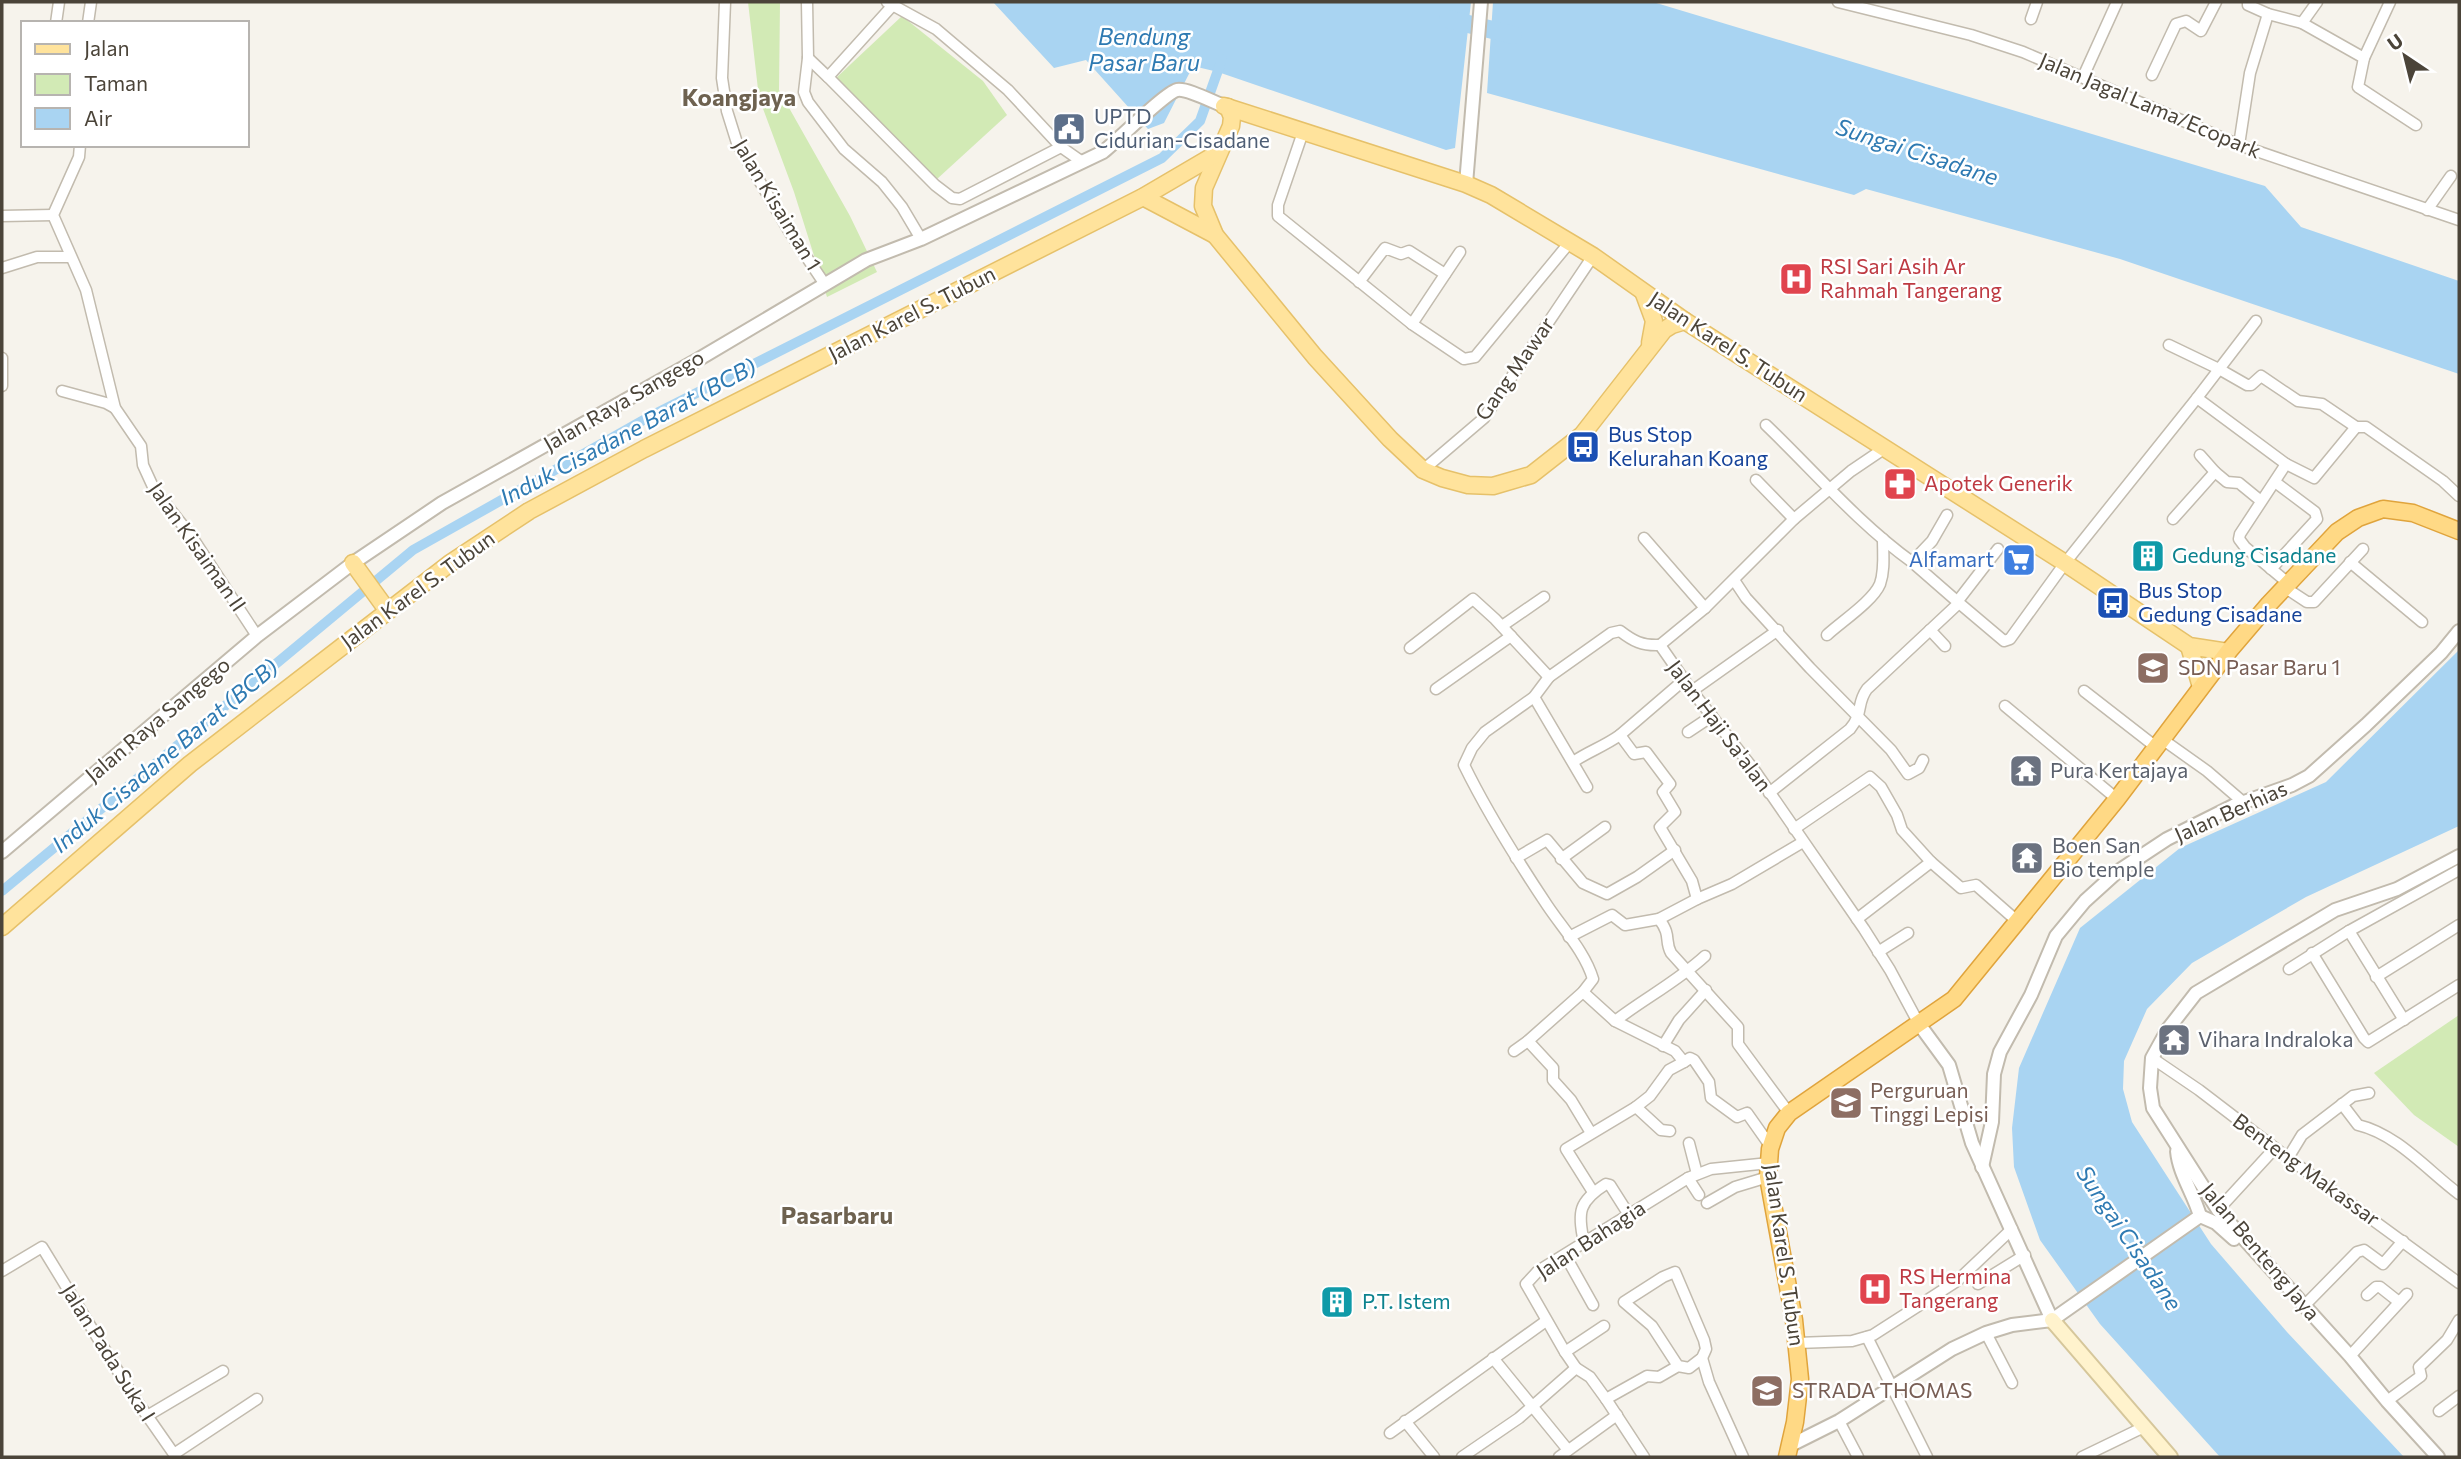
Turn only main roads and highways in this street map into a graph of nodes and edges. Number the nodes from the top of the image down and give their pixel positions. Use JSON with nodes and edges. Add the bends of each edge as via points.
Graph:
{"nodes":[{"id":1,"x":1259,"y":117,"type":"junction"},
{"id":2,"x":1222,"y":146,"type":"junction"},
{"id":3,"x":1143,"y":197,"type":"junction"},
{"id":4,"x":1215,"y":234,"type":"junction"},
{"id":5,"x":1644,"y":293,"type":"junction"},
{"id":6,"x":1685,"y":321,"type":"junction"},
{"id":7,"x":1650,"y":345,"type":"junction"},
{"id":8,"x":2459,"y":531,"type":"edge"},
{"id":9,"x":355,"y":565,"type":"road end"},
{"id":10,"x":385,"y":607,"type":"junction"},
{"id":11,"x":2189,"y":646,"type":"junction"},
{"id":12,"x":2228,"y":652,"type":"junction"},
{"id":13,"x":2201,"y":687,"type":"junction"},
{"id":14,"x":2,"y":927,"type":"edge"},
{"id":15,"x":2052,"y":1320,"type":"road end"},
{"id":16,"x":1787,"y":1453,"type":"edge"},
{"id":17,"x":2170,"y":1457,"type":"edge"}],
"edges":[{"from":1,"to":2,"type":"main road","name":"Jalan Karel S. Tubun"},
{"from":1,"to":2,"type":"main road","name":"Jalan Karel S. Tubun","via":[[1230,108],[1232,117]]},
{"from":1,"to":5,"type":"main road","name":"Jalan Karel S. Tubun","via":[[1491,195],[1593,256]]},
{"from":2,"to":3,"type":"main road","name":"Jalan Karel S. Tubun","via":[[1179,178]]},
{"from":2,"to":4,"type":"main road","via":[[1204,188],[1203,206]]},
{"from":3,"to":4,"type":"main road"},
{"from":3,"to":10,"type":"main road","name":"Jalan Karel S. Tubun","via":[[529,511]]},
{"from":4,"to":7,"type":"main road","via":[[1315,357],[1390,439],[1423,470],[1468,485],[1493,486],[1531,475],[1582,435]]},
{"from":5,"to":6,"type":"main road","name":"Jalan Karel S. Tubun"},
{"from":5,"to":7,"type":"main road","via":[[1654,321]]},
{"from":6,"to":7,"type":"main road","via":[[1672,325]]},
{"from":6,"to":11,"type":"main road","name":"Jalan Karel S. Tubun"},
{"from":8,"to":12,"type":"highway","name":"Jalan Karel S. Tubun","via":[[2413,513],[2383,509],[2358,518],[2337,532]]},
{"from":9,"to":10,"type":"main road"},
{"from":10,"to":14,"type":"main road","name":"Jalan Karel S. Tubun","via":[[190,764]]},
{"from":11,"to":12,"type":"main road","name":"Jalan Karel S. Tubun"},
{"from":11,"to":13,"type":"main road"},
{"from":12,"to":13,"type":"highway","name":"Jalan Karel S. Tubun"},
{"from":13,"to":16,"type":"highway","name":"Jalan Karel S. Tubun","via":[[2117,799],[1954,999],[1789,1113],[1777,1128],[1769,1163],[1800,1379]]},
{"from":15,"to":17,"type":"main road"}]}
